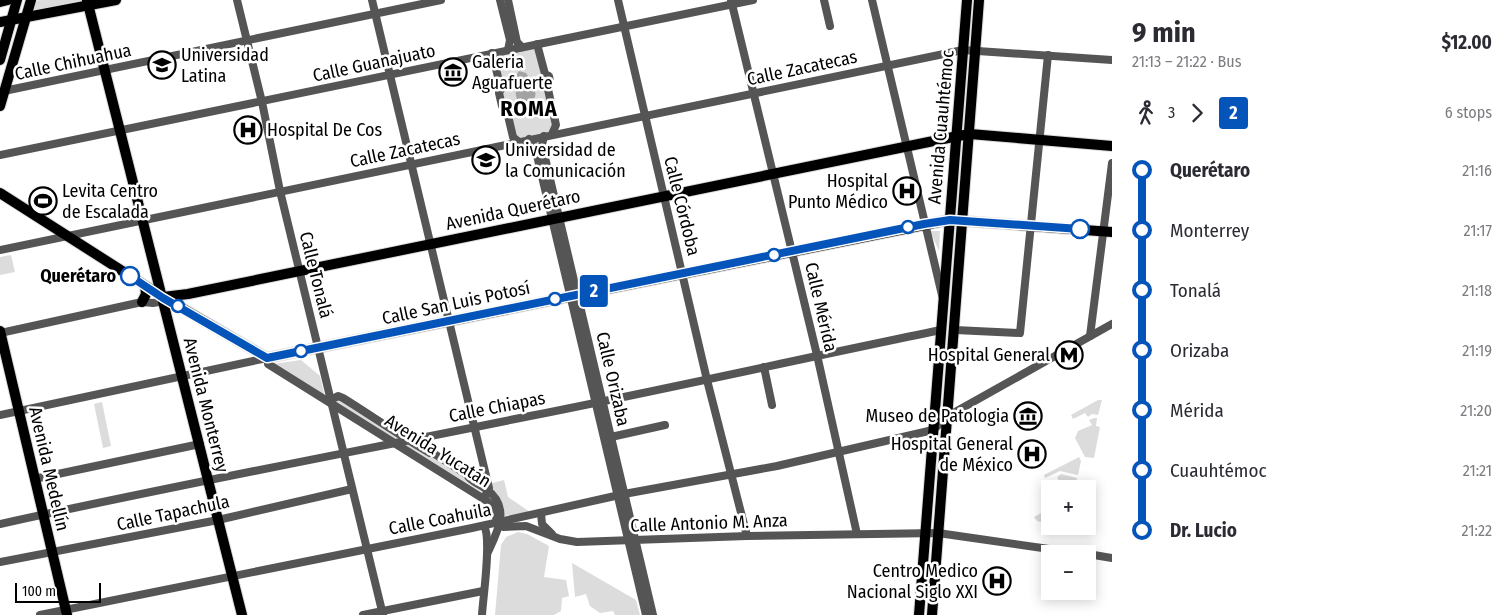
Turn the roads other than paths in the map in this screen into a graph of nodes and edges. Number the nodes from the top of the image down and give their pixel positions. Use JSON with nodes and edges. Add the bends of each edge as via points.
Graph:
{"nodes":[{"id":1,"x":8,"y":0,"type":"edge"},
{"id":2,"x":17,"y":0,"type":"edge"},
{"id":3,"x":31,"y":0,"type":"edge"},
{"id":4,"x":116,"y":0,"type":"edge"},
{"id":5,"x":237,"y":0,"type":"edge"},
{"id":6,"x":372,"y":0,"type":"edge"},
{"id":7,"x":441,"y":0,"type":"edge"},
{"id":8,"x":500,"y":0,"type":"edge"},
{"id":9,"x":508,"y":0,"type":"edge"},
{"id":10,"x":618,"y":0,"type":"edge"},
{"id":11,"x":753,"y":0,"type":"edge"},
{"id":12,"x":824,"y":0,"type":"edge"},
{"id":13,"x":872,"y":0,"type":"edge"},
{"id":14,"x":967,"y":0,"type":"edge"},
{"id":15,"x":980,"y":0,"type":"edge"},
{"id":16,"x":0,"y":2,"type":"edge"},
{"id":17,"x":731,"y":2,"type":"edge"},
{"id":18,"x":88,"y":3,"type":"edge"},
{"id":19,"x":376,"y":14,"type":"junction"},
{"id":20,"x":28,"y":16,"type":"junction"},
{"id":21,"x":12,"y":19,"type":"junction"},
{"id":22,"x":0,"y":22,"type":"edge"},
{"id":23,"x":624,"y":26,"type":"junction"},
{"id":24,"x":830,"y":26,"type":"dead end"},
{"id":25,"x":247,"y":40,"type":"junction"},
{"id":26,"x":537,"y":44,"type":"junction"},
{"id":27,"x":522,"y":47,"type":"junction"},
{"id":28,"x":976,"y":49,"type":"junction"},
{"id":29,"x":508,"y":50,"type":"junction"},
{"id":30,"x":963,"y":50,"type":"junction"},
{"id":31,"x":492,"y":53,"type":"junction"},
{"id":32,"x":1048,"y":55,"type":"junction"},
{"id":33,"x":0,"y":60,"type":"edge"},
{"id":34,"x":1112,"y":60,"type":"edge"},
{"id":35,"x":888,"y":65,"type":"junction"},
{"id":36,"x":105,"y":70,"type":"junction"},
{"id":37,"x":390,"y":75,"type":"junction"},
{"id":38,"x":4,"y":91,"type":"junction"},
{"id":39,"x":754,"y":93,"type":"junction"},
{"id":40,"x":262,"y":102,"type":"junction"},
{"id":41,"x":0,"y":106,"type":"edge"},
{"id":42,"x":644,"y":116,"type":"junction"},
{"id":43,"x":120,"y":131,"type":"junction"},
{"id":44,"x":970,"y":134,"type":"junction"},
{"id":45,"x":548,"y":135,"type":"junction"},
{"id":46,"x":958,"y":136,"type":"junction"},
{"id":47,"x":529,"y":139,"type":"junction"},
{"id":48,"x":1039,"y":140,"type":"junction"},
{"id":49,"x":519,"y":142,"type":"junction"},
{"id":50,"x":907,"y":146,"type":"junction"},
{"id":51,"x":1112,"y":146,"type":"edge"},
{"id":52,"x":0,"y":155,"type":"edge"},
{"id":53,"x":1112,"y":163,"type":"edge"},
{"id":54,"x":412,"y":164,"type":"junction"},
{"id":55,"x":773,"y":173,"type":"junction"},
{"id":56,"x":280,"y":191,"type":"junction"},
{"id":57,"x":0,"y":193,"type":"edge"},
{"id":58,"x":664,"y":195,"type":"junction"},
{"id":59,"x":555,"y":218,"type":"junction"},
{"id":60,"x":142,"y":220,"type":"junction"},
{"id":61,"x":950,"y":220,"type":"junction"},
{"id":62,"x":964,"y":221,"type":"junction"},
{"id":63,"x":924,"y":224,"type":"junction"},
{"id":64,"x":1030,"y":225,"type":"junction"},
{"id":65,"x":1107,"y":231,"type":"edge"},
{"id":66,"x":68,"y":236,"type":"junction"},
{"id":67,"x":431,"y":244,"type":"junction"},
{"id":68,"x":0,"y":250,"type":"edge"},
{"id":69,"x":792,"y":251,"type":"junction"},
{"id":70,"x":300,"y":270,"type":"junction"},
{"id":71,"x":683,"y":273,"type":"junction"},
{"id":72,"x":145,"y":286,"type":"junction"},
{"id":73,"x":573,"y":296,"type":"junction"},
{"id":74,"x":163,"y":299,"type":"junction"},
{"id":75,"x":943,"y":299,"type":"junction"},
{"id":76,"x":142,"y":302,"type":"junction"},
{"id":77,"x":182,"y":309,"type":"junction"},
{"id":78,"x":169,"y":321,"type":"junction"},
{"id":79,"x":449,"y":321,"type":"junction"},
{"id":80,"x":1112,"y":324,"type":"edge"},
{"id":81,"x":941,"y":330,"type":"junction"},
{"id":82,"x":955,"y":330,"type":"junction"},
{"id":83,"x":0,"y":332,"type":"edge"},
{"id":84,"x":1090,"y":336,"type":"junction"},
{"id":85,"x":319,"y":348,"type":"junction"},
{"id":86,"x":817,"y":355,"type":"junction"},
{"id":87,"x":267,"y":358,"type":"junction"},
{"id":88,"x":764,"y":367,"type":"junction"},
{"id":89,"x":183,"y":377,"type":"junction"},
{"id":90,"x":707,"y":380,"type":"junction"},
{"id":91,"x":332,"y":402,"type":"junction"},
{"id":92,"x":599,"y":402,"type":"junction"},
{"id":93,"x":772,"y":405,"type":"dead end"},
{"id":94,"x":18,"y":411,"type":"junction"},
{"id":95,"x":0,"y":415,"type":"edge"},
{"id":96,"x":948,"y":416,"type":"junction"},
{"id":97,"x":665,"y":425,"type":"dead end"},
{"id":98,"x":475,"y":427,"type":"junction"},
{"id":99,"x":933,"y":430,"type":"junction"},
{"id":100,"x":611,"y":436,"type":"junction"},
{"id":101,"x":407,"y":440,"type":"junction"},
{"id":102,"x":394,"y":443,"type":"junction"},
{"id":103,"x":200,"y":444,"type":"junction"},
{"id":104,"x":838,"y":452,"type":"junction"},
{"id":105,"x":344,"y":453,"type":"junction"},
{"id":106,"x":730,"y":475,"type":"junction"},
{"id":107,"x":34,"y":478,"type":"junction"},
{"id":108,"x":208,"y":480,"type":"junction"},
{"id":109,"x":352,"y":489,"type":"junction"},
{"id":110,"x":488,"y":490,"type":"junction"},
{"id":111,"x":621,"y":495,"type":"junction"},
{"id":112,"x":484,"y":498,"type":"junction"},
{"id":113,"x":541,"y":512,"type":"junction"},
{"id":114,"x":43,"y":514,"type":"junction"},
{"id":115,"x":218,"y":520,"type":"junction"},
{"id":116,"x":500,"y":522,"type":"junction"},
{"id":117,"x":0,"y":524,"type":"edge"},
{"id":118,"x":484,"y":526,"type":"junction"},
{"id":119,"x":926,"y":533,"type":"junction"},
{"id":120,"x":938,"y":533,"type":"junction"},
{"id":121,"x":857,"y":534,"type":"junction"},
{"id":122,"x":554,"y":536,"type":"junction"},
{"id":123,"x":747,"y":536,"type":"junction"},
{"id":124,"x":632,"y":541,"type":"junction"},
{"id":125,"x":1041,"y":548,"type":"edge"},
{"id":126,"x":366,"y":549,"type":"junction"},
{"id":127,"x":488,"y":552,"type":"junction"},
{"id":128,"x":52,"y":553,"type":"junction"},
{"id":129,"x":1096,"y":555,"type":"edge"},
{"id":130,"x":1112,"y":558,"type":"edge"},
{"id":131,"x":0,"y":562,"type":"edge"},
{"id":132,"x":232,"y":576,"type":"junction"},
{"id":133,"x":483,"y":591,"type":"junction"},
{"id":134,"x":66,"y":612,"type":"edge"},
{"id":135,"x":382,"y":613,"type":"edge"},
{"id":136,"x":40,"y":615,"type":"edge"},
{"id":137,"x":242,"y":615,"type":"edge"},
{"id":138,"x":364,"y":615,"type":"edge"},
{"id":139,"x":482,"y":615,"type":"edge"},
{"id":140,"x":646,"y":615,"type":"edge"},
{"id":141,"x":654,"y":615,"type":"edge"},
{"id":142,"x":919,"y":615,"type":"edge"},
{"id":143,"x":932,"y":615,"type":"edge"}],
"edges":[{"from":1,"to":16,"type":"main road"},
{"from":2,"to":21,"type":"main road"},
{"from":3,"to":20,"type":"main road"},
{"from":4,"to":18,"type":"main road"},
{"from":5,"to":25,"type":"street","name":"Calle Tonalá"},
{"from":6,"to":19,"type":"street"},
{"from":7,"to":19,"type":"street","name":"Calle Chihuahua"},
{"from":8,"to":29,"type":"street","via":[[510,40]]},
{"from":9,"to":27,"type":"street","via":[[516,39]]},
{"from":10,"to":23,"type":"street","name":"Calle Córdoba"},
{"from":11,"to":17,"type":"street","name":"Calle Guanajuato"},
{"from":12,"to":24,"type":"street"},
{"from":13,"to":35,"type":"street"},
{"from":14,"to":30,"type":"main road","name":"Avenida Cuauhtémoc"},
{"from":15,"to":28,"type":"main road","name":"Avenida Cuauhtémoc"},
{"from":17,"to":23,"type":"street","name":"Calle Guanajuato"},
{"from":17,"to":39,"type":"street","name":"Calle Mérida"},
{"from":18,"to":20,"type":"main road"},
{"from":18,"to":36,"type":"main road","name":"Avenida Monterrey"},
{"from":19,"to":25,"type":"street","name":"Calle Chihuahua"},
{"from":19,"to":37,"type":"street"},
{"from":20,"to":21,"type":"main road"},
{"from":20,"to":38,"type":"main road"},
{"from":21,"to":22,"type":"main road"},
{"from":21,"to":33,"type":"main road"},
{"from":23,"to":26,"type":"street","name":"Calle Guanajuato"},
{"from":23,"to":42,"type":"street","name":"Calle Córdoba"},
{"from":25,"to":36,"type":"street","name":"Calle Chihuahua"},
{"from":25,"to":40,"type":"street","name":"Calle Tonalá"},
{"from":26,"to":27,"type":"street","name":"Calle Guanajuato"},
{"from":26,"to":45,"type":"street","name":"Calle Orizaba","via":[[544,74],[550,81],[547,85],[556,125]]},
{"from":27,"to":29,"type":"street","name":"Calle Guanajuato"},
{"from":28,"to":30,"type":"street","name":"Calle Zacatecas"},
{"from":28,"to":32,"type":"street","name":"Calle Zacatecas"},
{"from":28,"to":44,"type":"main road","name":"Avenida Cuauhtémoc"},
{"from":29,"to":31,"type":"street","name":"Calle Guanajuato"},
{"from":30,"to":35,"type":"street","name":"Calle Zacatecas"},
{"from":30,"to":46,"type":"main road","name":"Avenida Cuauhtémoc"},
{"from":31,"to":37,"type":"street","name":"Calle Guanajuato"},
{"from":31,"to":49,"type":"street","via":[[502,106],[506,107],[513,137]]},
{"from":32,"to":34,"type":"street","name":"Calle Zacatecas"},
{"from":32,"to":48,"type":"street"},
{"from":35,"to":39,"type":"street","name":"Calle Zacatecas"},
{"from":35,"to":50,"type":"street"},
{"from":36,"to":38,"type":"street","name":"Calle Chihuahua"},
{"from":36,"to":43,"type":"main road","name":"Avenida Monterrey"},
{"from":37,"to":40,"type":"street","name":"Calle Guanajuato"},
{"from":37,"to":54,"type":"street"},
{"from":38,"to":41,"type":"main road"},
{"from":39,"to":42,"type":"street","name":"Calle Zacatecas"},
{"from":39,"to":55,"type":"street","name":"Calle Mérida"},
{"from":40,"to":43,"type":"street","name":"Calle Guanajuato"},
{"from":40,"to":56,"type":"street","name":"Calle Tonalá"},
{"from":42,"to":45,"type":"street","name":"Calle Zacatecas"},
{"from":42,"to":58,"type":"street","name":"Calle Córdoba"},
{"from":43,"to":52,"type":"street","name":"Calle Guanajuato"},
{"from":43,"to":60,"type":"main road","name":"Avenida Monterrey"},
{"from":44,"to":46,"type":"main road","name":"Avenida Querétaro"},
{"from":44,"to":48,"type":"main road","name":"Avenida Querétaro"},
{"from":44,"to":62,"type":"main road","name":"Avenida Cuauhtémoc"},
{"from":45,"to":47,"type":"street","name":"Calle Zacatecas"},
{"from":45,"to":59,"type":"street","name":"Calle Orizaba","via":[[542,145]]},
{"from":46,"to":50,"type":"main road","name":"Avenida Querétaro"},
{"from":46,"to":61,"type":"main road","name":"Avenida Cuauhtémoc"},
{"from":47,"to":49,"type":"street","name":"Calle Zacatecas"},
{"from":47,"to":59,"type":"street","name":"Calle Orizaba","via":[[535,147]]},
{"from":48,"to":51,"type":"main road","name":"Avenida Querétaro"},
{"from":48,"to":64,"type":"street"},
{"from":49,"to":54,"type":"street","name":"Calle Zacatecas"},
{"from":50,"to":55,"type":"main road","name":"Avenida Querétaro"},
{"from":50,"to":63,"type":"street"},
{"from":53,"to":65,"type":"street"},
{"from":54,"to":56,"type":"street","name":"Calle Zacatecas"},
{"from":54,"to":67,"type":"street"},
{"from":55,"to":58,"type":"main road","name":"Avenida Querétaro"},
{"from":55,"to":69,"type":"street","name":"Calle Mérida"},
{"from":56,"to":60,"type":"street","name":"Calle Zacatecas"},
{"from":56,"to":70,"type":"street","name":"Calle Tonalá"},
{"from":57,"to":66,"type":"main road"},
{"from":58,"to":59,"type":"main road","name":"Avenida Querétaro"},
{"from":58,"to":71,"type":"street","name":"Calle Córdoba"},
{"from":59,"to":67,"type":"main road","name":"Avenida Querétaro"},
{"from":59,"to":73,"type":"street","name":"Calle Orizaba"},
{"from":60,"to":66,"type":"street","name":"Calle Zacatecas"},
{"from":60,"to":74,"type":"main road","name":"Avenida Monterrey"},
{"from":61,"to":62,"type":"main road","name":"Calle San Luis Potosí"},
{"from":61,"to":63,"type":"main road","name":"Calle San Luis Potosí"},
{"from":61,"to":75,"type":"main road","name":"Avenida Cuauhtémoc"},
{"from":62,"to":64,"type":"main road","name":"Calle San Luis Potosí"},
{"from":62,"to":82,"type":"main road","name":"Avenida Cuauhtémoc"},
{"from":63,"to":69,"type":"main road","name":"Calle San Luis Potosí"},
{"from":63,"to":75,"type":"street"},
{"from":64,"to":65,"type":"main road","name":"Calle San Luis Potosí"},
{"from":64,"to":82,"type":"street","via":[[1020,333]]},
{"from":65,"to":84,"type":"street"},
{"from":66,"to":68,"type":"street","name":"Calle Zacatecas"},
{"from":66,"to":72,"type":"main road"},
{"from":67,"to":70,"type":"main road","name":"Avenida Querétaro"},
{"from":67,"to":79,"type":"street"},
{"from":69,"to":71,"type":"main road","name":"Calle San Luis Potosí"},
{"from":69,"to":86,"type":"street","name":"Calle Mérida"},
{"from":70,"to":74,"type":"main road","name":"Avenida Querétaro"},
{"from":70,"to":85,"type":"street","name":"Calle Tonalá"},
{"from":71,"to":73,"type":"main road","name":"Calle San Luis Potosí"},
{"from":71,"to":90,"type":"street","name":"Calle Córdoba"},
{"from":72,"to":74,"type":"main road","name":"Avenida Yucatán"},
{"from":72,"to":76,"type":"main road"},
{"from":73,"to":79,"type":"main road","name":"Calle San Luis Potosí"},
{"from":73,"to":92,"type":"street","name":"Calle Orizaba"},
{"from":74,"to":76,"type":"street","name":"Avenida Querétaro","via":[[153,303]]},
{"from":74,"to":77,"type":"main road","name":"Avenida Yucatán"},
{"from":74,"to":78,"type":"main road","name":"Avenida Monterrey"},
{"from":75,"to":81,"type":"main road","name":"Avenida Cuauhtémoc"},
{"from":76,"to":83,"type":"street","name":"Avenida Querétaro"},
{"from":77,"to":78,"type":"main road","via":[[175,312]]},
{"from":77,"to":87,"type":"main road","name":"Avenida Yucatán"},
{"from":78,"to":89,"type":"main road","name":"Avenida Monterrey"},
{"from":79,"to":85,"type":"main road","name":"Calle San Luis Potosí"},
{"from":79,"to":98,"type":"street"},
{"from":80,"to":84,"type":"street"},
{"from":81,"to":86,"type":"street","name":"Calle Chiapas"},
{"from":81,"to":99,"type":"main road","name":"Avenida Cuauhtémoc"},
{"from":82,"to":96,"type":"main road","name":"Avenida Cuauhtémoc"},
{"from":83,"to":94,"type":"main road","name":"Avenida Medellín"},
{"from":84,"to":96,"type":"street"},
{"from":85,"to":87,"type":"main road","name":"Calle San Luis Potosí"},
{"from":85,"to":91,"type":"street","name":"Calle Tonalá"},
{"from":86,"to":88,"type":"street","name":"Calle Chiapas"},
{"from":86,"to":104,"type":"street","name":"Calle Mérida"},
{"from":87,"to":89,"type":"street","name":"Calle San Luis Potosí"},
{"from":87,"to":91,"type":"street","name":"Avenida Yucatán","via":[[268,364]]},
{"from":88,"to":90,"type":"street","name":"Calle Chiapas"},
{"from":88,"to":93,"type":"street"},
{"from":89,"to":94,"type":"street","name":"Calle San Luis Potosí"},
{"from":89,"to":103,"type":"main road","name":"Avenida Monterrey"},
{"from":90,"to":92,"type":"street","name":"Calle Chiapas"},
{"from":90,"to":106,"type":"street","name":"Calle Córdoba"},
{"from":91,"to":101,"type":"street","name":"Avenida Yucatán","via":[[338,396],[343,398]]},
{"from":91,"to":102,"type":"street","name":"Avenida Yucatán"},
{"from":91,"to":105,"type":"street","name":"Calle Tonalá"},
{"from":92,"to":98,"type":"street","name":"Calle Chiapas"},
{"from":92,"to":100,"type":"street","name":"Calle Orizaba"},
{"from":92,"to":111,"type":"street","name":"Calle Orizaba"},
{"from":94,"to":95,"type":"street","name":"Calle San Luis Potosí"},
{"from":94,"to":107,"type":"main road","name":"Avenida Medellín"},
{"from":96,"to":99,"type":"street"},
{"from":96,"to":120,"type":"main road","name":"Avenida Cuauhtémoc"},
{"from":97,"to":100,"type":"street"},
{"from":98,"to":101,"type":"street","name":"Calle Chiapas"},
{"from":98,"to":110,"type":"street"},
{"from":99,"to":104,"type":"street","name":"Calle Coahuila"},
{"from":99,"to":119,"type":"main road","name":"Avenida Cuauhtémoc"},
{"from":100,"to":111,"type":"street","name":"Calle Orizaba"},
{"from":101,"to":102,"type":"street","name":"Calle Chiapas"},
{"from":101,"to":110,"type":"street","name":"Avenida Yucatán"},
{"from":102,"to":105,"type":"street","name":"Calle Chiapas"},
{"from":102,"to":112,"type":"street","name":"Avenida Yucatán"},
{"from":103,"to":107,"type":"street"},
{"from":103,"to":108,"type":"main road","name":"Avenida Monterrey"},
{"from":104,"to":106,"type":"street","name":"Calle Coahuila"},
{"from":104,"to":121,"type":"street","name":"Calle Mérida"},
{"from":105,"to":108,"type":"street","name":"Calle Chiapas"},
{"from":105,"to":109,"type":"street","name":"Calle Tonalá"},
{"from":106,"to":111,"type":"street","name":"Calle Coahuila"},
{"from":106,"to":123,"type":"street","name":"Calle Córdoba"},
{"from":107,"to":114,"type":"main road","name":"Avenida Medellín"},
{"from":108,"to":114,"type":"street","name":"Calle Chiapas"},
{"from":108,"to":115,"type":"main road","name":"Avenida Monterrey"},
{"from":109,"to":115,"type":"street","name":"Calle Tapachula"},
{"from":109,"to":126,"type":"street","name":"Calle Tonalá"},
{"from":110,"to":112,"type":"street"},
{"from":110,"to":116,"type":"street","name":"Avenida Yucatán","via":[[500,508]]},
{"from":111,"to":113,"type":"street","name":"Calle Coahuila"},
{"from":111,"to":124,"type":"street","name":"Calle Orizaba"},
{"from":112,"to":116,"type":"street","name":"Avenida Yucatán","via":[[492,505]]},
{"from":113,"to":116,"type":"street","name":"Calle Coahuila"},
{"from":113,"to":122,"type":"street","via":[[542,524]]},
{"from":114,"to":117,"type":"street","name":"Calle Chiapas"},
{"from":114,"to":128,"type":"main road","name":"Avenida Medellín"},
{"from":115,"to":128,"type":"street","name":"Calle Tapachula"},
{"from":115,"to":132,"type":"main road","name":"Avenida Monterrey"},
{"from":116,"to":118,"type":"street","name":"Calle Coahuila"},
{"from":116,"to":122,"type":"street","name":"Calle Antonio M. Anza","via":[[503,527],[526,526]]},
{"from":116,"to":127,"type":"street"},
{"from":118,"to":126,"type":"street","name":"Calle Coahuila"},
{"from":118,"to":127,"type":"street","via":[[488,531]]},
{"from":119,"to":120,"type":"street","name":"Calle Antonio M. Anza"},
{"from":119,"to":121,"type":"street","name":"Calle Antonio M. Anza"},
{"from":119,"to":142,"type":"main road","name":"Avenida Cuauhtémoc"},
{"from":120,"to":125,"type":"street","name":"Calle Antonio M. Anza"},
{"from":120,"to":143,"type":"main road","name":"Avenida Cuauhtémoc"},
{"from":121,"to":123,"type":"street","name":"Calle Antonio M. Anza"},
{"from":122,"to":124,"type":"street","name":"Calle Antonio M. Anza","via":[[577,542]]},
{"from":123,"to":124,"type":"street","name":"Calle Antonio M. Anza"},
{"from":124,"to":140,"type":"street"},
{"from":124,"to":141,"type":"street"},
{"from":126,"to":132,"type":"street","name":"Calle Coahuila"},
{"from":126,"to":135,"type":"street","name":"Calle Tonalá"},
{"from":127,"to":133,"type":"street"},
{"from":128,"to":131,"type":"street","name":"Calle Tapachula"},
{"from":128,"to":134,"type":"main road","name":"Avenida Medellín"},
{"from":129,"to":130,"type":"street"},
{"from":132,"to":134,"type":"street","name":"Calle Coahuila"},
{"from":132,"to":137,"type":"main road","name":"Avenida Monterrey"},
{"from":133,"to":135,"type":"street"},
{"from":133,"to":139,"type":"street"},
{"from":134,"to":136,"type":"street","name":"Calle Coahuila"},
{"from":135,"to":138,"type":"street"}]}
